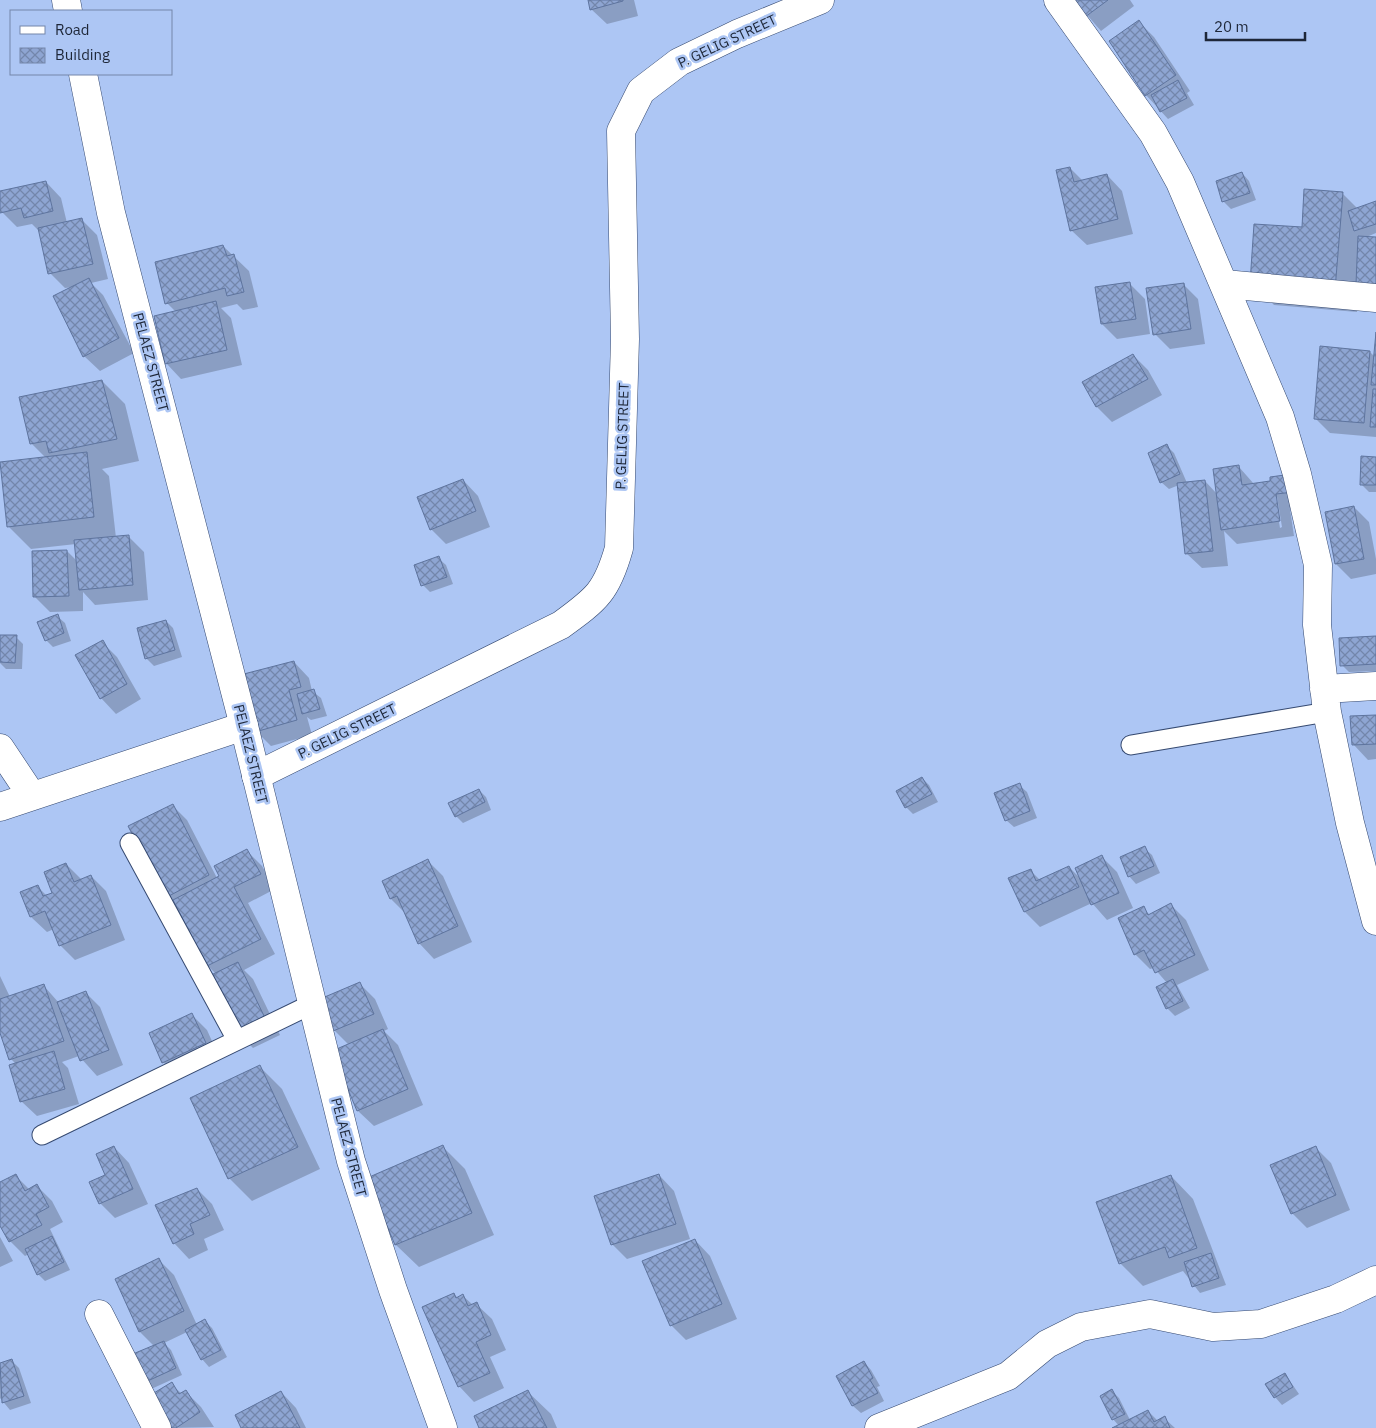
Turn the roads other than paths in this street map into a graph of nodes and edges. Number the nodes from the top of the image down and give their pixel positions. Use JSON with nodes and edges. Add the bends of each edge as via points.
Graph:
{"nodes":[{"id":1,"x":820,"y":0,"type":"edge"},
{"id":2,"x":1058,"y":0,"type":"edge"},
{"id":3,"x":83,"y":75,"type":"edge"},
{"id":4,"x":1224,"y":284,"type":"junction"},
{"id":5,"x":1376,"y":298,"type":"edge"},
{"id":6,"x":1376,"y":686,"type":"edge"},
{"id":7,"x":1326,"y":700,"type":"junction"},
{"id":8,"x":244,"y":726,"type":"junction"},
{"id":9,"x":1131,"y":745,"type":"dead end"},
{"id":10,"x":0,"y":748,"type":"edge"},
{"id":11,"x":256,"y":776,"type":"junction"},
{"id":12,"x":32,"y":796,"type":"junction"},
{"id":13,"x":0,"y":806,"type":"edge"},
{"id":14,"x":130,"y":843,"type":"dead end"},
{"id":15,"x":1376,"y":920,"type":"edge"},
{"id":16,"x":312,"y":1004,"type":"junction"},
{"id":17,"x":237,"y":1040,"type":"junction"},
{"id":18,"x":42,"y":1135,"type":"dead end"},
{"id":19,"x":1376,"y":1280,"type":"edge"},
{"id":20,"x":99,"y":1314,"type":"dead end"},
{"id":21,"x":157,"y":1428,"type":"edge"},
{"id":22,"x":442,"y":1428,"type":"edge"},
{"id":23,"x":879,"y":1428,"type":"edge"}],
"edges":[{"from":1,"to":11,"type":"street","name":"P. GELIG STREET","via":[[679,62],[641,91],[621,131],[625,339],[619,548],[603,591],[561,624]]},
{"from":2,"to":4,"type":"street","via":[[1154,133],[1180,182]]},
{"from":3,"to":8,"type":"street","name":"PELAEZ STREET","via":[[111,212]]},
{"from":4,"to":5,"type":"street"},
{"from":4,"to":7,"type":"street","via":[[1280,416],[1310,523],[1318,565],[1317,625]]},
{"from":6,"to":7,"type":"street"},
{"from":7,"to":9,"type":"lane"},
{"from":7,"to":15,"type":"street","via":[[1350,824]]},
{"from":8,"to":11,"type":"street","name":"PELAEZ STREET"},
{"from":8,"to":12,"type":"street"},
{"from":10,"to":12,"type":"street"},
{"from":11,"to":16,"type":"street","name":"PELAEZ STREET"},
{"from":12,"to":13,"type":"street"},
{"from":14,"to":17,"type":"lane"},
{"from":16,"to":17,"type":"lane"},
{"from":16,"to":22,"type":"street","name":"PELAEZ STREET","via":[[351,1161]]},
{"from":17,"to":18,"type":"lane"},
{"from":19,"to":23,"type":"street","via":[[1336,1299],[1261,1324],[1213,1327],[1150,1314],[1082,1327],[1048,1344],[1008,1376]]},
{"from":20,"to":21,"type":"street"}]}
